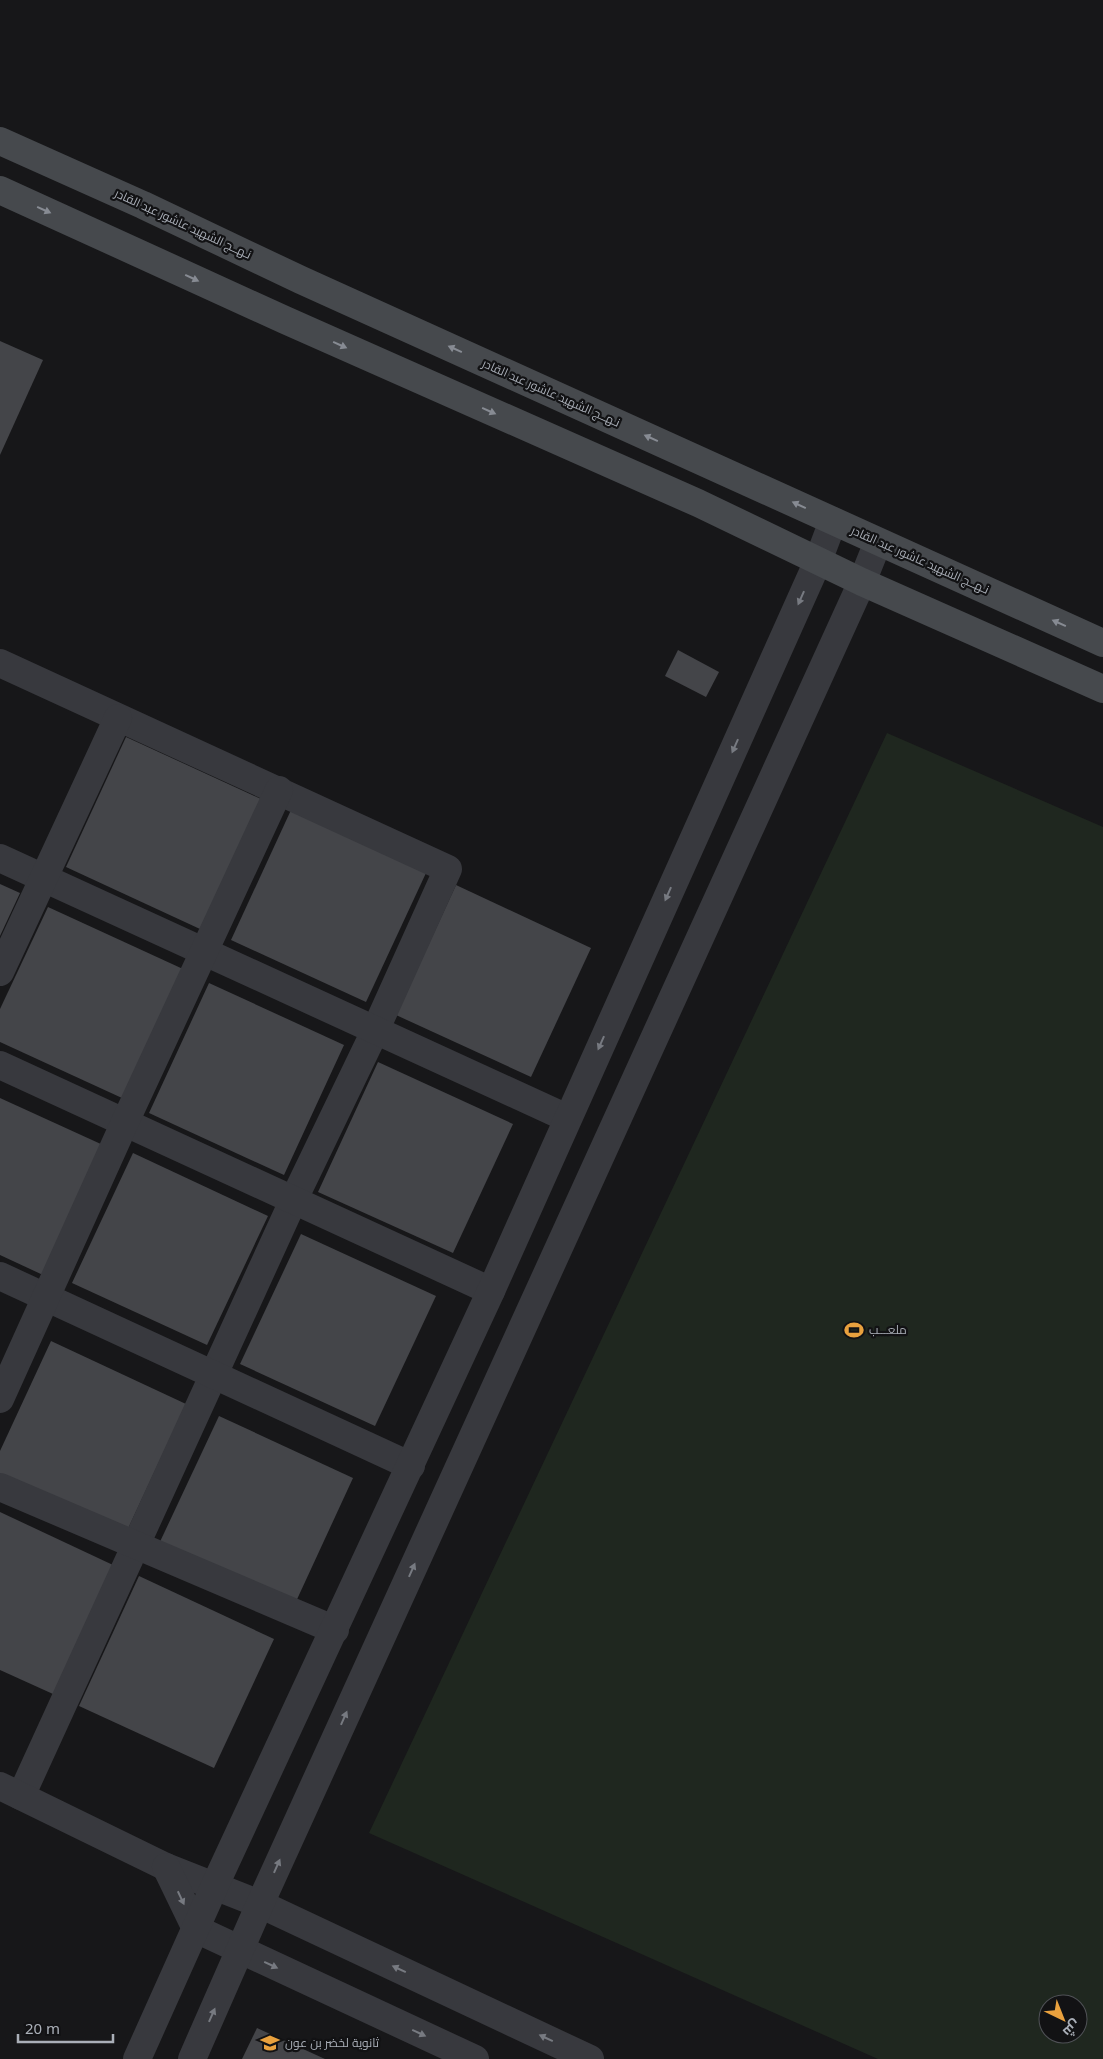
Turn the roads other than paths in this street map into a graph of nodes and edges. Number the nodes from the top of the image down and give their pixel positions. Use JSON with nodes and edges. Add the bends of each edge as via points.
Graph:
{"nodes":[{"id":1,"x":0,"y":141,"type":"edge"},
{"id":2,"x":0,"y":190,"type":"edge"},
{"id":3,"x":833,"y":521,"type":"junction"},
{"id":4,"x":878,"y":542,"type":"junction"},
{"id":5,"x":818,"y":561,"type":"junction"},
{"id":6,"x":862,"y":582,"type":"junction"},
{"id":7,"x":1103,"y":643,"type":"edge"},
{"id":8,"x":0,"y":663,"type":"edge"},
{"id":9,"x":1103,"y":689,"type":"edge"},
{"id":10,"x":118,"y":718,"type":"junction"},
{"id":11,"x":279,"y":790,"type":"junction"},
{"id":12,"x":0,"y":858,"type":"edge"},
{"id":13,"x":43,"y":877,"type":"junction"},
{"id":14,"x":205,"y":952,"type":"junction"},
{"id":15,"x":0,"y":972,"type":"edge"},
{"id":16,"x":375,"y":1031,"type":"junction"},
{"id":17,"x":0,"y":1064,"type":"edge"},
{"id":18,"x":567,"y":1118,"type":"junction"},
{"id":19,"x":125,"y":1122,"type":"junction"},
{"id":20,"x":294,"y":1199,"type":"junction"},
{"id":21,"x":0,"y":1276,"type":"edge"},
{"id":22,"x":491,"y":1291,"type":"junction"},
{"id":23,"x":46,"y":1297,"type":"junction"},
{"id":24,"x":214,"y":1374,"type":"junction"},
{"id":25,"x":0,"y":1399,"type":"edge"},
{"id":26,"x":411,"y":1466,"type":"junction"},
{"id":27,"x":0,"y":1487,"type":"edge"},
{"id":28,"x":136,"y":1544,"type":"junction"},
{"id":29,"x":335,"y":1630,"type":"junction"},
{"id":30,"x":11,"y":1791,"type":"edge"},
{"id":31,"x":166,"y":1867,"type":"junction"},
{"id":32,"x":215,"y":1885,"type":"junction"},
{"id":33,"x":260,"y":1904,"type":"junction"},
{"id":34,"x":196,"y":1929,"type":"junction"},
{"id":35,"x":241,"y":1950,"type":"junction"},
{"id":36,"x":138,"y":2059,"type":"edge"},
{"id":37,"x":192,"y":2059,"type":"edge"},
{"id":38,"x":474,"y":2059,"type":"edge"},
{"id":39,"x":590,"y":2059,"type":"edge"}],
"edges":[{"from":3,"to":1,"type":"main road","name":"نـهــج الشهيد عاشور عبد القادر","one_way":true},
{"from":2,"to":5,"type":"main road","one_way":true,"via":[[698,503]]},
{"from":3,"to":4,"type":"main road","name":"نـهــج الشهيد عاشور عبد القادر"},
{"from":3,"to":5,"type":"street"},
{"from":4,"to":6,"type":"street"},
{"from":7,"to":4,"type":"main road","name":"نـهــج الشهيد عاشور عبد القادر","one_way":true},
{"from":5,"to":6,"type":"main road"},
{"from":5,"to":18,"type":"street","one_way":true},
{"from":6,"to":9,"type":"main road"},
{"from":33,"to":6,"type":"street","one_way":true},
{"from":8,"to":10,"type":"street"},
{"from":10,"to":11,"type":"street"},
{"from":10,"to":13,"type":"street"},
{"from":11,"to":14,"type":"street"},
{"from":11,"to":16,"type":"street","via":[[448,869]]},
{"from":12,"to":13,"type":"street"},
{"from":13,"to":14,"type":"street"},
{"from":13,"to":15,"type":"street"},
{"from":14,"to":16,"type":"street"},
{"from":14,"to":19,"type":"street"},
{"from":16,"to":18,"type":"street"},
{"from":16,"to":20,"type":"street"},
{"from":17,"to":19,"type":"street"},
{"from":18,"to":22,"type":"street"},
{"from":19,"to":20,"type":"street"},
{"from":19,"to":23,"type":"street"},
{"from":20,"to":22,"type":"street"},
{"from":20,"to":24,"type":"street"},
{"from":21,"to":23,"type":"street"},
{"from":22,"to":26,"type":"street"},
{"from":23,"to":24,"type":"street"},
{"from":23,"to":25,"type":"street"},
{"from":24,"to":26,"type":"street"},
{"from":24,"to":28,"type":"street"},
{"from":26,"to":29,"type":"street"},
{"from":27,"to":28,"type":"street"},
{"from":28,"to":29,"type":"street"},
{"from":28,"to":30,"type":"street"},
{"from":29,"to":32,"type":"street"},
{"from":30,"to":31,"type":"street"},
{"from":31,"to":32,"type":"street"},
{"from":31,"to":34,"type":"street","one_way":true},
{"from":32,"to":33,"type":"street"},
{"from":32,"to":34,"type":"street"},
{"from":33,"to":35,"type":"street"},
{"from":39,"to":33,"type":"street","one_way":true},
{"from":34,"to":35,"type":"street"},
{"from":34,"to":36,"type":"street"},
{"from":37,"to":35,"type":"street","one_way":true},
{"from":35,"to":38,"type":"street","one_way":true}]}
